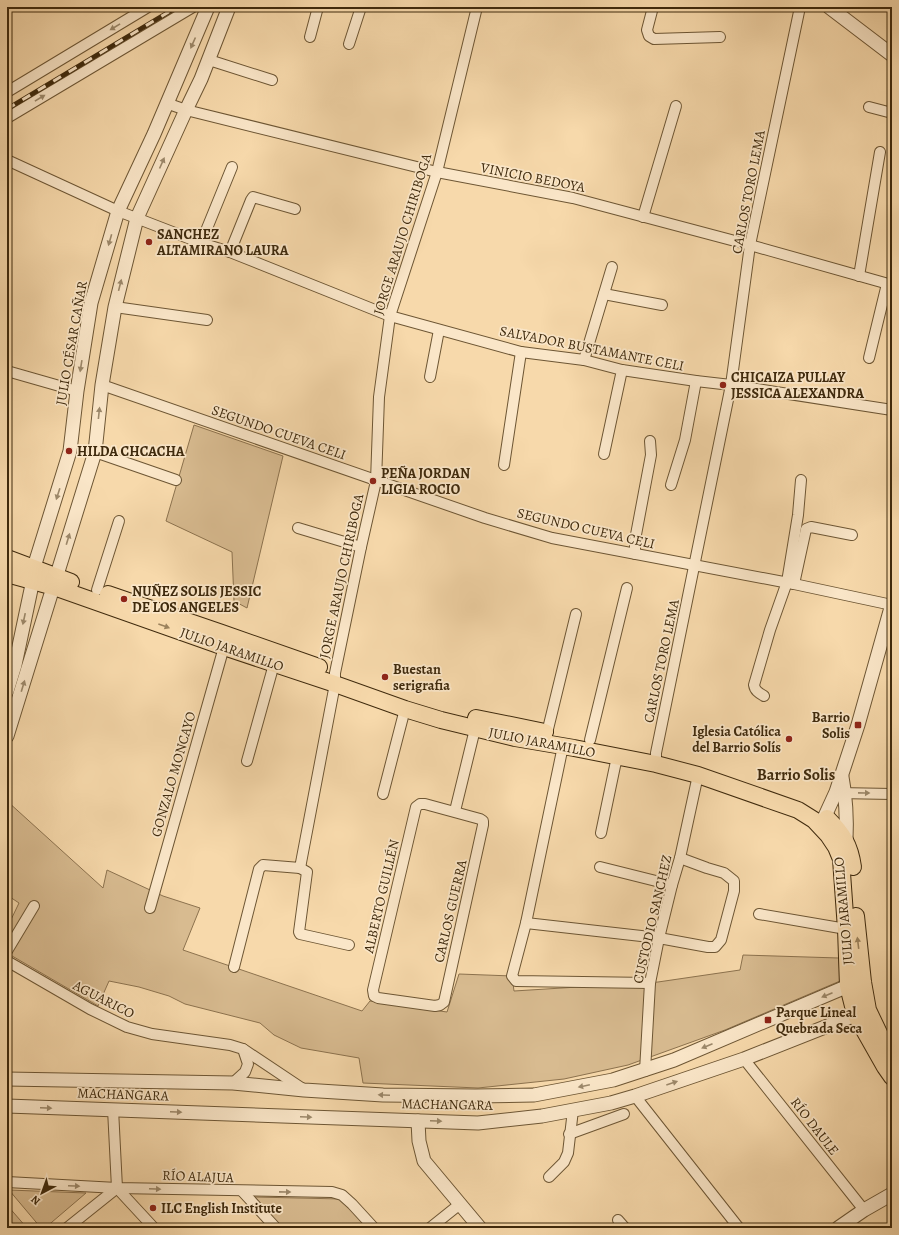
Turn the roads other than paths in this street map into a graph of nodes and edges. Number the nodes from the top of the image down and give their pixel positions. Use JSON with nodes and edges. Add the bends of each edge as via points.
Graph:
{"nodes":[{"id":1,"x":148,"y":7,"type":"edge"},
{"id":2,"x":193,"y":7,"type":"edge"},
{"id":3,"x":208,"y":7,"type":"edge"},
{"id":4,"x":229,"y":7,"type":"edge"},
{"id":5,"x":318,"y":7,"type":"edge"},
{"id":6,"x":361,"y":7,"type":"edge"},
{"id":7,"x":477,"y":7,"type":"edge"},
{"id":8,"x":653,"y":7,"type":"edge"},
{"id":9,"x":800,"y":7,"type":"edge"},
{"id":10,"x":829,"y":7,"type":"edge"},
{"id":11,"x":310,"y":37,"type":"dead end"},
{"id":12,"x":720,"y":37,"type":"dead end"},
{"id":13,"x":349,"y":44,"type":"dead end"},
{"id":14,"x":892,"y":55,"type":"edge"},
{"id":15,"x":209,"y":60,"type":"junction"},
{"id":16,"x":272,"y":80,"type":"dead end"},
{"id":17,"x":7,"y":92,"type":"edge"},
{"id":18,"x":166,"y":103,"type":"junction"},
{"id":19,"x":676,"y":106,"type":"dead end"},
{"id":20,"x":869,"y":107,"type":"dead end"},
{"id":21,"x":186,"y":110,"type":"junction"},
{"id":22,"x":892,"y":113,"type":"edge"},
{"id":23,"x":7,"y":118,"type":"edge"},
{"id":24,"x":880,"y":152,"type":"dead end"},
{"id":25,"x":7,"y":160,"type":"edge"},
{"id":26,"x":232,"y":167,"type":"dead end"},
{"id":27,"x":437,"y":172,"type":"junction"},
{"id":28,"x":295,"y":209,"type":"dead end"},
{"id":29,"x":118,"y":211,"type":"junction"},
{"id":30,"x":643,"y":217,"type":"junction"},
{"id":31,"x":137,"y":218,"type":"junction"},
{"id":32,"x":201,"y":243,"type":"junction"},
{"id":33,"x":750,"y":245,"type":"junction"},
{"id":34,"x":230,"y":252,"type":"junction"},
{"id":35,"x":612,"y":266,"type":"dead end"},
{"id":36,"x":859,"y":276,"type":"junction"},
{"id":37,"x":890,"y":284,"type":"edge"},
{"id":38,"x":604,"y":294,"type":"junction"},
{"id":39,"x":662,"y":305,"type":"dead end"},
{"id":40,"x":114,"y":307,"type":"junction"},
{"id":41,"x":390,"y":316,"type":"junction"},
{"id":42,"x":208,"y":320,"type":"dead end"},
{"id":43,"x":439,"y":330,"type":"junction"},
{"id":44,"x":521,"y":352,"type":"junction"},
{"id":45,"x":869,"y":358,"type":"dead end"},
{"id":46,"x":584,"y":360,"type":"junction"},
{"id":47,"x":622,"y":370,"type":"junction"},
{"id":48,"x":7,"y":371,"type":"edge"},
{"id":49,"x":430,"y":377,"type":"dead end"},
{"id":50,"x":696,"y":382,"type":"junction"},
{"id":51,"x":102,"y":385,"type":"junction"},
{"id":52,"x":731,"y":385,"type":"junction"},
{"id":53,"x":77,"y":391,"type":"junction"},
{"id":54,"x":892,"y":410,"type":"edge"},
{"id":55,"x":650,"y":441,"type":"dead end"},
{"id":56,"x":95,"y":452,"type":"junction"},
{"id":57,"x":604,"y":454,"type":"dead end"},
{"id":58,"x":504,"y":465,"type":"dead end"},
{"id":59,"x":176,"y":480,"type":"dead end"},
{"id":60,"x":801,"y":480,"type":"dead end"},
{"id":61,"x":376,"y":481,"type":"junction"},
{"id":62,"x":671,"y":485,"type":"dead end"},
{"id":63,"x":119,"y":521,"type":"dead end"},
{"id":64,"x":298,"y":528,"type":"dead end"},
{"id":65,"x":852,"y":535,"type":"dead end"},
{"id":66,"x":361,"y":547,"type":"junction"},
{"id":67,"x":635,"y":554,"type":"junction"},
{"id":68,"x":7,"y":558,"type":"edge"},
{"id":69,"x":695,"y":565,"type":"junction"},
{"id":70,"x":7,"y":574,"type":"edge"},
{"id":71,"x":33,"y":574,"type":"junction"},
{"id":72,"x":55,"y":582,"type":"junction"},
{"id":73,"x":790,"y":583,"type":"junction"},
{"id":74,"x":627,"y":588,"type":"dead end"},
{"id":75,"x":97,"y":590,"type":"junction"},
{"id":76,"x":892,"y":605,"type":"edge"},
{"id":77,"x":576,"y":614,"type":"dead end"},
{"id":78,"x":224,"y":647,"type":"junction"},
{"id":79,"x":274,"y":664,"type":"junction"},
{"id":80,"x":335,"y":678,"type":"junction"},
{"id":81,"x":7,"y":691,"type":"edge"},
{"id":82,"x":764,"y":696,"type":"dead end"},
{"id":83,"x":405,"y":709,"type":"junction"},
{"id":84,"x":475,"y":729,"type":"junction"},
{"id":85,"x":547,"y":733,"type":"junction"},
{"id":86,"x":7,"y":736,"type":"edge"},
{"id":87,"x":590,"y":740,"type":"junction"},
{"id":88,"x":563,"y":746,"type":"junction"},
{"id":89,"x":618,"y":756,"type":"junction"},
{"id":90,"x":656,"y":759,"type":"junction"},
{"id":91,"x":247,"y":761,"type":"dead end"},
{"id":92,"x":698,"y":775,"type":"junction"},
{"id":93,"x":841,"y":793,"type":"junction"},
{"id":94,"x":383,"y":794,"type":"dead end"},
{"id":95,"x":892,"y":794,"type":"edge"},
{"id":96,"x":455,"y":811,"type":"junction"},
{"id":97,"x":824,"y":822,"type":"junction"},
{"id":98,"x":601,"y":833,"type":"dead end"},
{"id":99,"x":841,"y":844,"type":"junction"},
{"id":100,"x":680,"y":858,"type":"junction"},
{"id":101,"x":600,"y":867,"type":"dead end"},
{"id":102,"x":300,"y":868,"type":"junction"},
{"id":103,"x":672,"y":885,"type":"junction"},
{"id":104,"x":34,"y":906,"type":"dead end"},
{"id":105,"x":150,"y":908,"type":"dead end"},
{"id":106,"x":759,"y":914,"type":"dead end"},
{"id":107,"x":526,"y":923,"type":"junction"},
{"id":108,"x":846,"y":929,"type":"junction"},
{"id":109,"x":659,"y":938,"type":"junction"},
{"id":110,"x":349,"y":945,"type":"dead end"},
{"id":111,"x":7,"y":951,"type":"edge"},
{"id":112,"x":7,"y":961,"type":"edge"},
{"id":113,"x":234,"y":967,"type":"dead end"},
{"id":114,"x":650,"y":983,"type":"junction"},
{"id":115,"x":856,"y":984,"type":"junction"},
{"id":116,"x":440,"y":1005,"type":"joint"},
{"id":117,"x":862,"y":1012,"type":"junction"},
{"id":118,"x":243,"y":1049,"type":"junction"},
{"id":119,"x":744,"y":1059,"type":"junction"},
{"id":120,"x":892,"y":1059,"type":"edge"},
{"id":121,"x":644,"y":1071,"type":"junction"},
{"id":122,"x":892,"y":1077,"type":"edge"},
{"id":123,"x":7,"y":1079,"type":"edge"},
{"id":124,"x":233,"y":1083,"type":"junction"},
{"id":125,"x":304,"y":1090,"type":"junction"},
{"id":126,"x":635,"y":1096,"type":"junction"},
{"id":127,"x":7,"y":1106,"type":"edge"},
{"id":128,"x":113,"y":1110,"type":"junction"},
{"id":129,"x":573,"y":1110,"type":"junction"},
{"id":130,"x":624,"y":1114,"type":"dead end"},
{"id":131,"x":418,"y":1121,"type":"junction"},
{"id":132,"x":569,"y":1134,"type":"junction"},
{"id":133,"x":549,"y":1176,"type":"dead end"},
{"id":134,"x":7,"y":1182,"type":"edge"},
{"id":135,"x":116,"y":1188,"type":"junction"},
{"id":136,"x":242,"y":1192,"type":"junction"},
{"id":137,"x":892,"y":1194,"type":"edge"},
{"id":138,"x":460,"y":1204,"type":"junction"},
{"id":139,"x":864,"y":1210,"type":"junction"},
{"id":140,"x":68,"y":1228,"type":"edge"},
{"id":141,"x":154,"y":1228,"type":"edge"},
{"id":142,"x":276,"y":1228,"type":"edge"},
{"id":143,"x":374,"y":1228,"type":"edge"},
{"id":144,"x":430,"y":1228,"type":"edge"},
{"id":145,"x":480,"y":1228,"type":"edge"},
{"id":146,"x":739,"y":1228,"type":"edge"},
{"id":147,"x":838,"y":1228,"type":"edge"}],
"edges":[{"from":1,"to":17,"type":"street","one_way":true},
{"from":23,"to":2,"type":"street","one_way":true},
{"from":3,"to":18,"type":"street","name":"JULIO CÉSAR CAÑAR","one_way":true},
{"from":4,"to":15,"type":"street"},
{"from":5,"to":11,"type":"street"},
{"from":6,"to":13,"type":"street"},
{"from":7,"to":27,"type":"street","name":"JORGE ARAUJO CHIRIBOGA"},
{"from":8,"to":12,"type":"street","via":[[647,30],[649,36],[654,39]]},
{"from":9,"to":33,"type":"street","name":"CARLOS TORO LEMA"},
{"from":10,"to":14,"type":"street"},
{"from":15,"to":16,"type":"street"},
{"from":15,"to":21,"type":"street"},
{"from":18,"to":21,"type":"street","name":"VINICIO BEDOYA"},
{"from":18,"to":29,"type":"street","name":"JULIO CÉSAR CAÑAR"},
{"from":19,"to":30,"type":"street"},
{"from":20,"to":22,"type":"street"},
{"from":21,"to":27,"type":"street","name":"VINICIO BEDOYA"},
{"from":31,"to":21,"type":"street","one_way":true},
{"from":24,"to":36,"type":"street"},
{"from":25,"to":29,"type":"street","name":"SALVADOR BUSTAMANTE CELI"},
{"from":26,"to":32,"type":"street"},
{"from":27,"to":30,"type":"street","name":"VINICIO BEDOYA","via":[[573,198]]},
{"from":27,"to":41,"type":"street","name":"JORGE ARAUJO CHIRIBOGA"},
{"from":28,"to":34,"type":"street","via":[[253,197]]},
{"from":29,"to":31,"type":"street","name":"SALVADOR BUSTAMANTE CELI"},
{"from":29,"to":53,"type":"street","name":"JULIO CÉSAR CAÑAR","one_way":true,"via":[[91,303]]},
{"from":30,"to":33,"type":"street","name":"VINICIO BEDOYA"},
{"from":31,"to":32,"type":"street","name":"SALVADOR BUSTAMANTE CELI"},
{"from":40,"to":31,"type":"street","one_way":true},
{"from":32,"to":34,"type":"street","name":"SALVADOR BUSTAMANTE CELI"},
{"from":33,"to":36,"type":"street","name":"VINICIO BEDOYA"},
{"from":33,"to":52,"type":"street","name":"CARLOS TORO LEMA"},
{"from":34,"to":41,"type":"street","name":"SALVADOR BUSTAMANTE CELI"},
{"from":35,"to":38,"type":"street"},
{"from":36,"to":37,"type":"street","name":"VINICIO BEDOYA"},
{"from":37,"to":45,"type":"street"},
{"from":38,"to":39,"type":"street"},
{"from":38,"to":46,"type":"street"},
{"from":40,"to":42,"type":"street"},
{"from":40,"to":51,"type":"street"},
{"from":41,"to":43,"type":"street","name":"SALVADOR BUSTAMANTE CELI"},
{"from":41,"to":61,"type":"street","name":"JORGE ARAUJO CHIRIBOGA","via":[[379,396]]},
{"from":43,"to":44,"type":"street","name":"SALVADOR BUSTAMANTE CELI"},
{"from":43,"to":49,"type":"street"},
{"from":44,"to":46,"type":"street","name":"SALVADOR BUSTAMANTE CELI"},
{"from":44,"to":58,"type":"street"},
{"from":46,"to":47,"type":"street","name":"SALVADOR BUSTAMANTE CELI"},
{"from":47,"to":50,"type":"street","name":"SALVADOR BUSTAMANTE CELI"},
{"from":47,"to":57,"type":"street"},
{"from":48,"to":53,"type":"street"},
{"from":50,"to":52,"type":"street","name":"SALVADOR BUSTAMANTE CELI"},
{"from":50,"to":62,"type":"street","via":[[685,440]]},
{"from":56,"to":51,"type":"street","one_way":true},
{"from":51,"to":61,"type":"street","name":"SEGUNDO CUEVA CELI"},
{"from":52,"to":54,"type":"street","name":"SALVADOR BUSTAMANTE CELI"},
{"from":52,"to":69,"type":"street","name":"CARLOS TORO LEMA"},
{"from":53,"to":71,"type":"street","name":"JULIO CÉSAR CAÑAR","one_way":true,"via":[[70,451]]},
{"from":55,"to":67,"type":"street","via":[[651,455],[635,540]]},
{"from":56,"to":59,"type":"street"},
{"from":72,"to":56,"type":"street","one_way":true},
{"from":60,"to":73,"type":"street"},
{"from":61,"to":66,"type":"street","name":"JORGE ARAUJO CHIRIBOGA"},
{"from":61,"to":67,"type":"street","name":"SEGUNDO CUEVA CELI","via":[[552,538]]},
{"from":63,"to":75,"type":"street"},
{"from":64,"to":66,"type":"street"},
{"from":65,"to":73,"type":"street","via":[[811,527],[806,529]]},
{"from":66,"to":80,"type":"street","name":"JORGE ARAUJO CHIRIBOGA"},
{"from":67,"to":69,"type":"street","name":"SEGUNDO CUEVA CELI"},
{"from":68,"to":71,"type":"main road","name":"JULIO JARAMILLO"},
{"from":69,"to":73,"type":"street","name":"SEGUNDO CUEVA CELI"},
{"from":69,"to":90,"type":"street","name":"CARLOS TORO LEMA"},
{"from":70,"to":71,"type":"main road","name":"JULIO JARAMILLO"},
{"from":71,"to":72,"type":"main road","name":"JULIO JARAMILLO"},
{"from":71,"to":81,"type":"street","name":"JULIO CÉSAR CAÑAR","one_way":true,"via":[[15,665]]},
{"from":72,"to":75,"type":"main road","name":"JULIO JARAMILLO"},
{"from":72,"to":78,"type":"main road","name":"JULIO JARAMILLO","one_way":true},
{"from":86,"to":72,"type":"street","one_way":true},
{"from":73,"to":76,"type":"street","name":"SEGUNDO CUEVA CELI"},
{"from":73,"to":82,"type":"street","via":[[770,630],[754,685]]},
{"from":74,"to":87,"type":"street"},
{"from":75,"to":80,"type":"main road","name":"JULIO JARAMILLO","via":[[222,633]]},
{"from":76,"to":93,"type":"street","via":[[842,775]]},
{"from":77,"to":85,"type":"street"},
{"from":78,"to":79,"type":"main road","name":"JULIO JARAMILLO"},
{"from":78,"to":105,"type":"street","name":"GONZALO MONCAYO"},
{"from":79,"to":80,"type":"main road","name":"JULIO JARAMILLO"},
{"from":79,"to":91,"type":"street"},
{"from":80,"to":83,"type":"main road","name":"JULIO JARAMILLO"},
{"from":80,"to":85,"type":"main road","name":"JULIO JARAMILLO","via":[[443,710]]},
{"from":80,"to":102,"type":"street","name":"JORGE ARAUJO CHIRIBOGA"},
{"from":83,"to":84,"type":"main road","name":"JULIO JARAMILLO"},
{"from":83,"to":94,"type":"street"},
{"from":84,"to":88,"type":"main road","name":"JULIO JARAMILLO"},
{"from":84,"to":96,"type":"street"},
{"from":85,"to":87,"type":"main road","name":"JULIO JARAMILLO"},
{"from":87,"to":90,"type":"main road","name":"JULIO JARAMILLO"},
{"from":88,"to":89,"type":"main road","name":"JULIO JARAMILLO"},
{"from":88,"to":107,"type":"street"},
{"from":89,"to":90,"type":"main road","name":"JULIO JARAMILLO"},
{"from":89,"to":98,"type":"street"},
{"from":90,"to":92,"type":"main road","name":"JULIO JARAMILLO"},
{"from":90,"to":97,"type":"main road","name":"JULIO JARAMILLO","via":[[715,769],[769,788],[808,805]]},
{"from":92,"to":97,"type":"main road","name":"JULIO JARAMILLO","via":[[798,810],[814,820]]},
{"from":92,"to":100,"type":"street","name":"CUSTODIO SANCHEZ"},
{"from":93,"to":95,"type":"street","one_way":true},
{"from":93,"to":97,"type":"street"},
{"from":93,"to":99,"type":"street"},
{"from":96,"to":116,"type":"street","name":"CARLOS GUERRA","via":[[480,819],[483,825],[444,1002]]},
{"from":96,"to":116,"type":"street","name":"ALBERTO GUILLÉN","via":[[425,804],[416,807],[373,990],[374,996],[378,998]]},
{"from":97,"to":99,"type":"main road","name":"JULIO JARAMILLO"},
{"from":99,"to":108,"type":"main road","name":"JULIO JARAMILLO"},
{"from":115,"to":99,"type":"main road","name":"JULIO JARAMILLO","one_way":true,"via":[[857,931],[853,866]]},
{"from":100,"to":103,"type":"street","name":"CUSTODIO SANCHEZ"},
{"from":100,"to":109,"type":"street","via":[[727,874],[734,881],[734,891],[720,940],[715,946]]},
{"from":101,"to":103,"type":"street"},
{"from":102,"to":110,"type":"street","via":[[307,872],[300,934]]},
{"from":102,"to":113,"type":"street","via":[[263,865],[259,869]]},
{"from":103,"to":109,"type":"street","name":"CUSTODIO SANCHEZ"},
{"from":104,"to":111,"type":"street"},
{"from":106,"to":108,"type":"street"},
{"from":107,"to":109,"type":"street"},
{"from":107,"to":114,"type":"street","via":[[513,969],[512,976],[516,981]]},
{"from":108,"to":115,"type":"main road","name":"JULIO JARAMILLO"},
{"from":109,"to":114,"type":"street","name":"CUSTODIO SANCHEZ"},
{"from":112,"to":118,"type":"street","name":"AGUARICO","via":[[90,1010],[127,1027],[152,1034]]},
{"from":114,"to":121,"type":"street","name":"CUSTODIO SANCHEZ"},
{"from":115,"to":117,"type":"main road","name":"JULIO JARAMILLO"},
{"from":115,"to":121,"type":"street","name":"MACHANGARA","one_way":true},
{"from":117,"to":119,"type":"street","name":"MACHANGARA"},
{"from":117,"to":120,"type":"main road","name":"JULIO JARAMILLO"},
{"from":117,"to":122,"type":"main road","name":"JULIO JARAMILLO","via":[[885,1067]]},
{"from":118,"to":124,"type":"street","via":[[248,1064]]},
{"from":118,"to":125,"type":"street","name":"AGUARICO"},
{"from":126,"to":119,"type":"street","name":"MACHANGARA","one_way":true},
{"from":119,"to":139,"type":"street","name":"RÍO DAULE"},
{"from":121,"to":125,"type":"street","name":"MACHANGARA","one_way":true,"via":[[613,1080],[534,1095],[383,1095]]},
{"from":123,"to":124,"type":"street","name":"MACHANGARA"},
{"from":124,"to":125,"type":"street","name":"MACHANGARA"},
{"from":126,"to":129,"type":"street","name":"MACHANGARA"},
{"from":126,"to":146,"type":"street"},
{"from":127,"to":128,"type":"street","name":"MACHANGARA","one_way":true},
{"from":128,"to":131,"type":"street","name":"MACHANGARA","one_way":true},
{"from":128,"to":135,"type":"street"},
{"from":131,"to":129,"type":"street","name":"MACHANGARA","one_way":true,"via":[[478,1123]]},
{"from":129,"to":132,"type":"street"},
{"from":130,"to":132,"type":"street"},
{"from":131,"to":138,"type":"street","via":[[424,1161]]},
{"from":132,"to":133,"type":"street","via":[[568,1153],[564,1162]]},
{"from":134,"to":135,"type":"street","name":"RÍO ALAJUA","one_way":true},
{"from":135,"to":136,"type":"street","name":"RÍO ALAJUA","one_way":true},
{"from":135,"to":140,"type":"street"},
{"from":135,"to":141,"type":"street"},
{"from":136,"to":142,"type":"street"},
{"from":136,"to":143,"type":"street","name":"RÍO ALAJUA","one_way":true,"via":[[332,1192],[342,1195]]},
{"from":137,"to":139,"type":"street"},
{"from":138,"to":144,"type":"street"},
{"from":138,"to":145,"type":"street"},
{"from":139,"to":147,"type":"street"}]}
